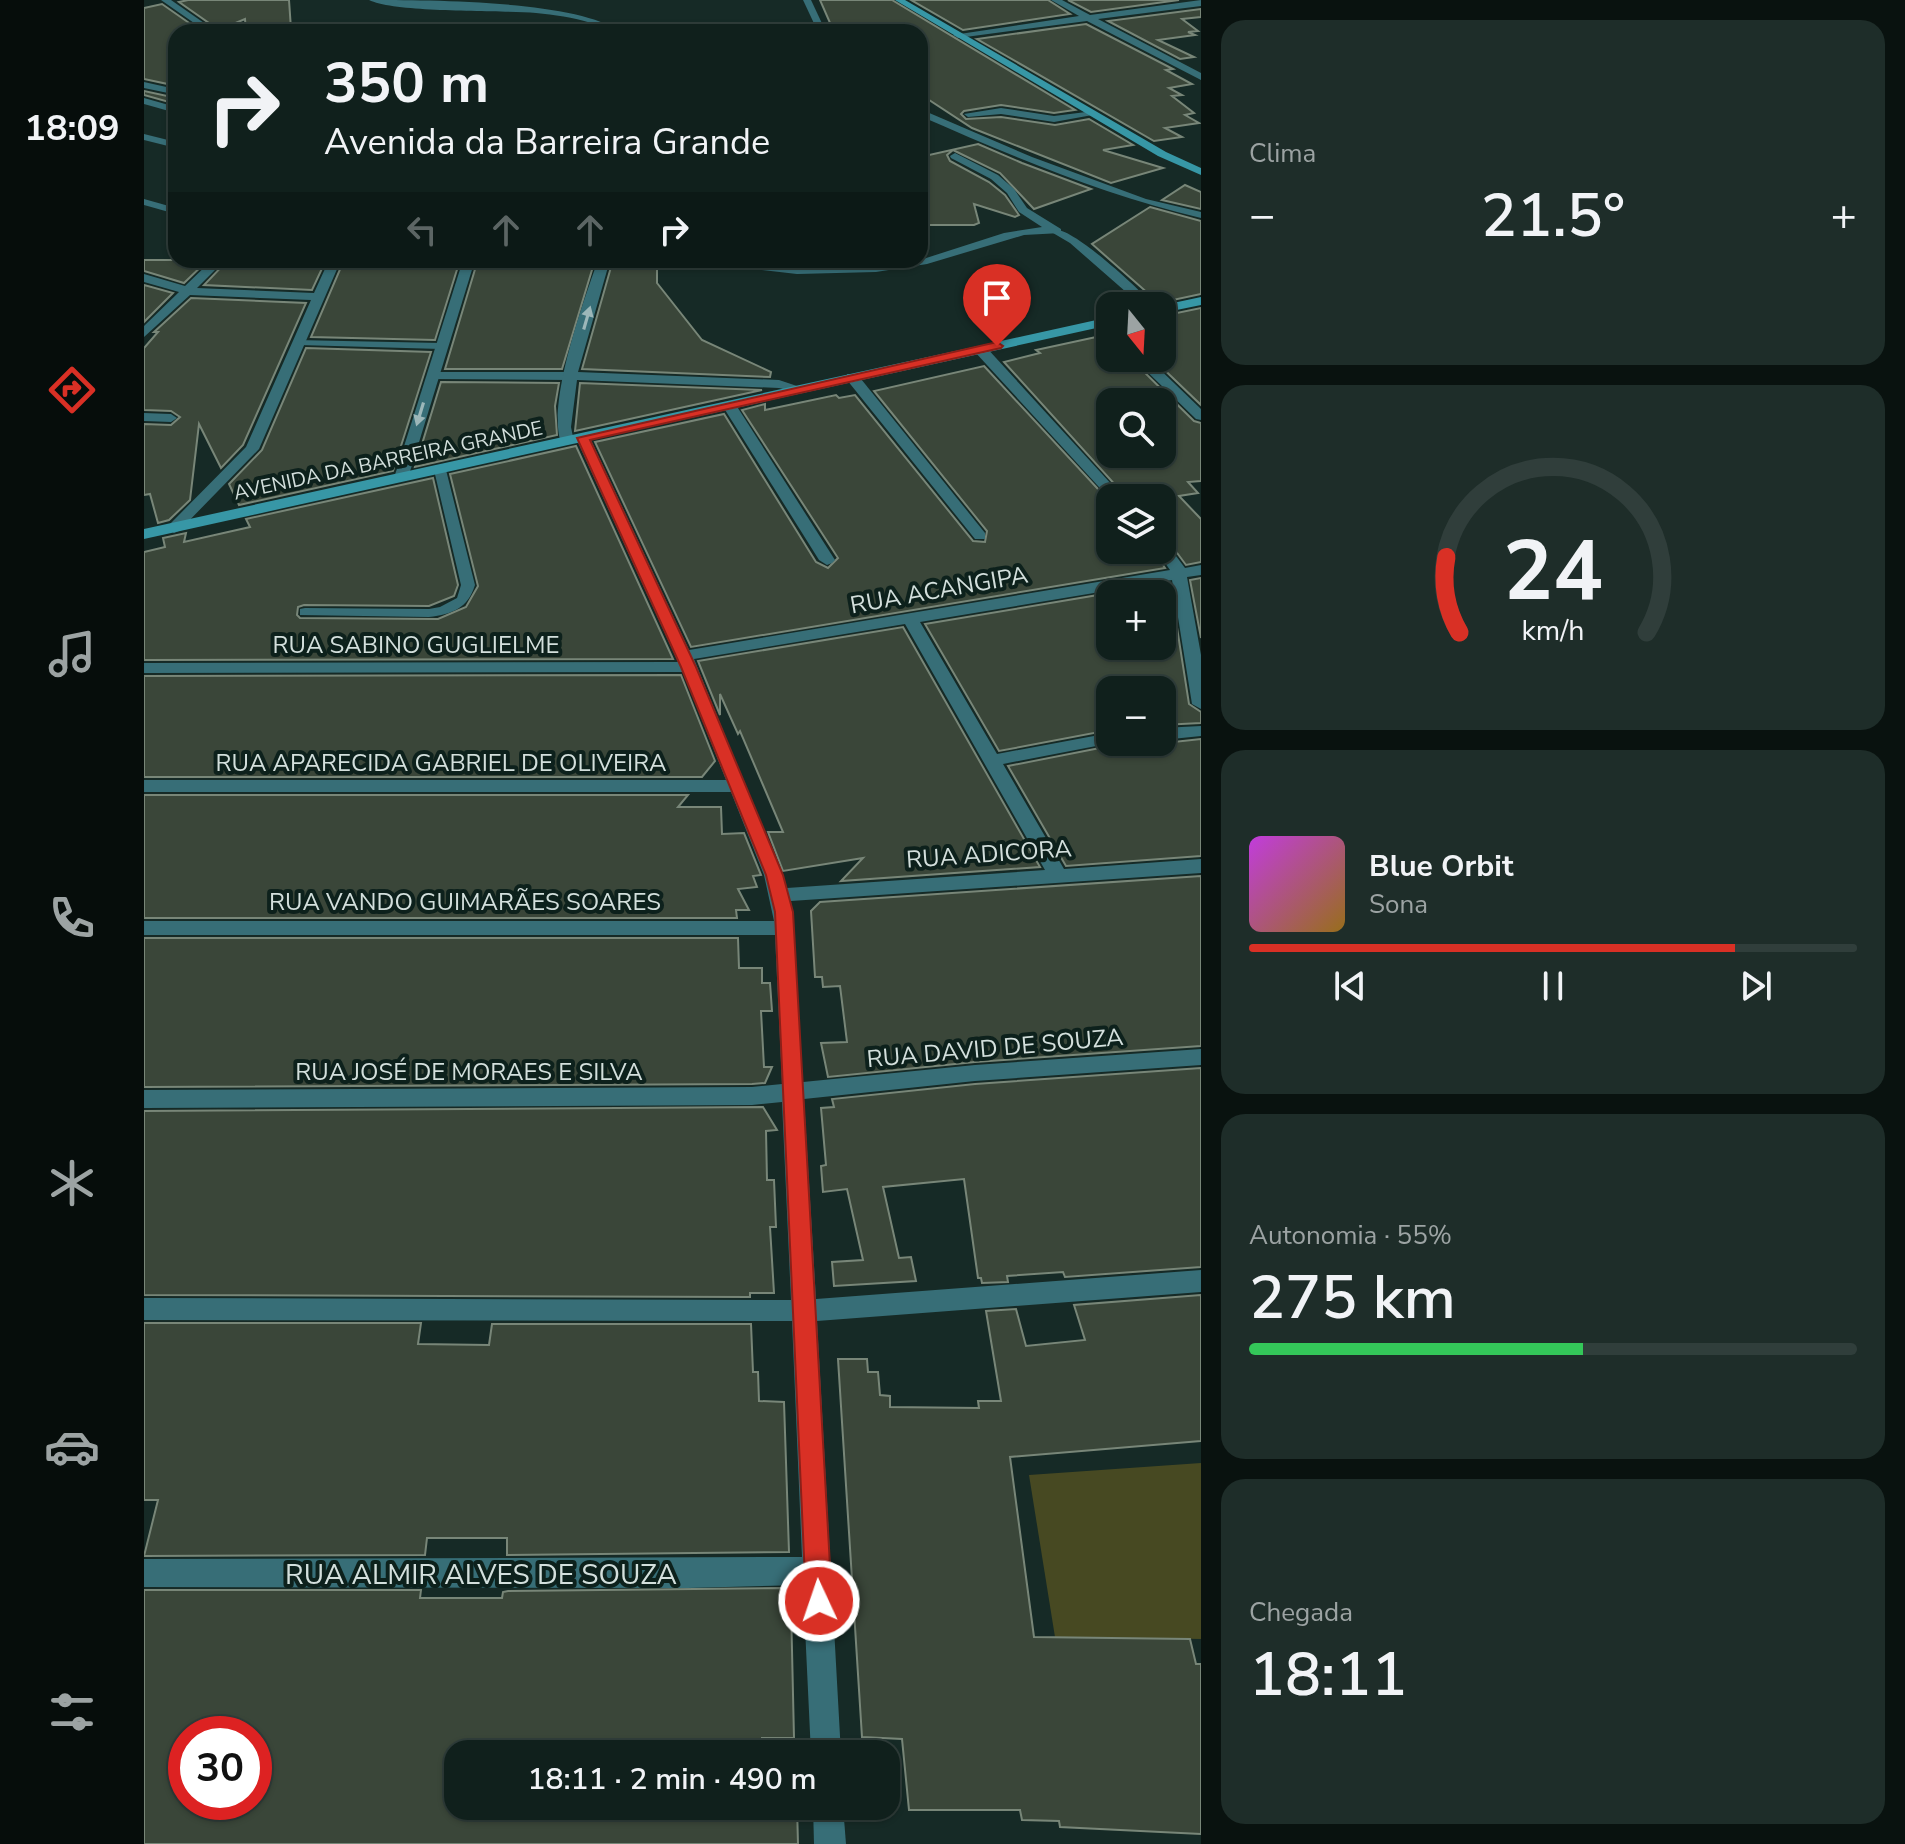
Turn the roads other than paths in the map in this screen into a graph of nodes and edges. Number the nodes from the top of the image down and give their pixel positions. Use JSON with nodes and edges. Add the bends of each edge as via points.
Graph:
{"nodes":[{"id":1,"x":165,"y":0,"type":"edge"},
{"id":2,"x":373,"y":0,"type":"edge"},
{"id":3,"x":807,"y":0,"type":"edge"},
{"id":4,"x":899,"y":0,"type":"edge"},
{"id":5,"x":918,"y":0,"type":"edge"},
{"id":6,"x":1055,"y":0,"type":"edge"},
{"id":7,"x":1199,"y":2,"type":"edge"},
{"id":8,"x":1090,"y":18,"type":"junction"},
{"id":9,"x":201,"y":24,"type":"edge"},
{"id":10,"x":605,"y":24,"type":"edge"},
{"id":11,"x":818,"y":24,"type":"edge"},
{"id":12,"x":973,"y":33,"type":"junction"},
{"id":13,"x":958,"y":35,"type":"junction"},
{"id":14,"x":1201,"y":77,"type":"edge"},
{"id":15,"x":144,"y":85,"type":"edge"},
{"id":16,"x":168,"y":90,"type":"dead end"},
{"id":17,"x":144,"y":101,"type":"edge"},
{"id":18,"x":168,"y":108,"type":"edge"},
{"id":19,"x":968,"y":114,"type":"dead end"},
{"id":20,"x":1094,"y":114,"type":"junction"},
{"id":21,"x":928,"y":115,"type":"edge"},
{"id":22,"x":144,"y":137,"type":"edge"},
{"id":23,"x":168,"y":143,"type":"edge"},
{"id":24,"x":955,"y":156,"type":"dead end"},
{"id":25,"x":1201,"y":164,"type":"edge"},
{"id":26,"x":1201,"y":172,"type":"edge"},
{"id":27,"x":144,"y":202,"type":"edge"},
{"id":28,"x":168,"y":209,"type":"edge"},
{"id":29,"x":1201,"y":215,"type":"edge"},
{"id":30,"x":1057,"y":231,"type":"junction"},
{"id":31,"x":928,"y":260,"type":"edge"},
{"id":32,"x":211,"y":268,"type":"edge"},
{"id":33,"x":331,"y":268,"type":"edge"},
{"id":34,"x":466,"y":268,"type":"edge"},
{"id":35,"x":602,"y":268,"type":"edge"},
{"id":36,"x":785,"y":268,"type":"edge"},
{"id":37,"x":873,"y":268,"type":"edge"},
{"id":38,"x":144,"y":278,"type":"edge"},
{"id":39,"x":187,"y":291,"type":"junction"},
{"id":40,"x":1133,"y":292,"type":"edge"},
{"id":41,"x":317,"y":297,"type":"junction"},
{"id":42,"x":1201,"y":301,"type":"edge"},
{"id":43,"x":1176,"y":306,"type":"edge"},
{"id":44,"x":1096,"y":326,"type":"edge"},
{"id":45,"x":144,"y":333,"type":"edge"},
{"id":46,"x":299,"y":342,"type":"junction"},
{"id":47,"x":441,"y":346,"type":"junction"},
{"id":48,"x":980,"y":349,"type":"junction"},
{"id":49,"x":1155,"y":372,"type":"edge"},
{"id":50,"x":432,"y":375,"type":"junction"},
{"id":51,"x":571,"y":376,"type":"junction"},
{"id":52,"x":852,"y":377,"type":"junction"},
{"id":53,"x":799,"y":389,"type":"junction"},
{"id":54,"x":729,"y":405,"type":"junction"},
{"id":55,"x":1201,"y":416,"type":"edge"},
{"id":56,"x":144,"y":417,"type":"edge"},
{"id":57,"x":171,"y":418,"type":"dead end"},
{"id":58,"x":575,"y":440,"type":"junction"},
{"id":59,"x":440,"y":470,"type":"junction"},
{"id":60,"x":401,"y":478,"type":"junction"},
{"id":61,"x":1104,"y":484,"type":"edge"},
{"id":62,"x":174,"y":528,"type":"junction"},
{"id":63,"x":144,"y":534,"type":"edge"},
{"id":64,"x":980,"y":536,"type":"dead end"},
{"id":65,"x":827,"y":560,"type":"dead end"},
{"id":66,"x":1176,"y":564,"type":"edge"},
{"id":67,"x":1201,"y":570,"type":"edge"},
{"id":68,"x":1179,"y":574,"type":"junction"},
{"id":69,"x":305,"y":612,"type":"dead end"},
{"id":70,"x":910,"y":619,"type":"junction"},
{"id":71,"x":686,"y":662,"type":"junction"},
{"id":72,"x":144,"y":668,"type":"edge"},
{"id":73,"x":1201,"y":704,"type":"edge"},
{"id":74,"x":1201,"y":731,"type":"edge"},
{"id":75,"x":1176,"y":733,"type":"edge"},
{"id":76,"x":1096,"y":742,"type":"edge"},
{"id":77,"x":991,"y":761,"type":"junction"},
{"id":78,"x":144,"y":786,"type":"edge"},
{"id":79,"x":739,"y":786,"type":"junction"},
{"id":80,"x":1201,"y":866,"type":"edge"},
{"id":81,"x":1058,"y":875,"type":"junction"},
{"id":82,"x":780,"y":895,"type":"junction"},
{"id":83,"x":144,"y":928,"type":"edge"},
{"id":84,"x":785,"y":928,"type":"junction"},
{"id":85,"x":1201,"y":1057,"type":"edge"},
{"id":86,"x":794,"y":1092,"type":"junction"},
{"id":87,"x":144,"y":1099,"type":"edge"},
{"id":88,"x":1201,"y":1281,"type":"edge"},
{"id":89,"x":144,"y":1309,"type":"edge"},
{"id":90,"x":803,"y":1311,"type":"junction"},
{"id":91,"x":817,"y":1571,"type":"junction"},
{"id":92,"x":144,"y":1573,"type":"edge"},
{"id":93,"x":825,"y":1740,"type":"edge"},
{"id":94,"x":829,"y":1820,"type":"edge"},
{"id":95,"x":830,"y":1844,"type":"edge"}],
"edges":[{"from":1,"to":9,"type":"street"},
{"from":2,"to":10,"type":"street","via":[[559,10]]},
{"from":3,"to":11,"type":"street"},
{"from":4,"to":13,"type":"main road"},
{"from":5,"to":12,"type":"main road"},
{"from":6,"to":8,"type":"street"},
{"from":7,"to":8,"type":"street"},
{"from":8,"to":12,"type":"street"},
{"from":8,"to":14,"type":"street"},
{"from":12,"to":13,"type":"street"},
{"from":12,"to":25,"type":"main road"},
{"from":13,"to":20,"type":"main road"},
{"from":15,"to":16,"type":"lane"},
{"from":17,"to":18,"type":"street"},
{"from":19,"to":20,"type":"lane","via":[[1001,111],[1054,119]]},
{"from":20,"to":26,"type":"main road"},
{"from":21,"to":29,"type":"street","via":[[1128,196]]},
{"from":22,"to":23,"type":"street"},
{"from":24,"to":30,"type":"street","via":[[1009,186],[1023,210]]},
{"from":27,"to":28,"type":"street"},
{"from":30,"to":31,"type":"street","via":[[1019,233]]},
{"from":30,"to":40,"type":"lane"},
{"from":32,"to":39,"type":"street"},
{"from":33,"to":41,"type":"street"},
{"from":34,"to":47,"type":"street"},
{"from":51,"to":35,"type":"street","one_way":true},
{"from":36,"to":37,"type":"street"},
{"from":38,"to":39,"type":"street"},
{"from":39,"to":41,"type":"street"},
{"from":39,"to":45,"type":"street"},
{"from":41,"to":46,"type":"street"},
{"from":42,"to":43,"type":"main road"},
{"from":44,"to":48,"type":"main road","name":"AVENIDA DA BARREIRA GRANDE"},
{"from":46,"to":47,"type":"lane"},
{"from":46,"to":62,"type":"street","via":[[252,449]]},
{"from":47,"to":50,"type":"street"},
{"from":48,"to":52,"type":"main road","name":"AVENIDA DA BARREIRA GRANDE"},
{"from":48,"to":61,"type":"street"},
{"from":49,"to":55,"type":"street"},
{"from":50,"to":51,"type":"lane"},
{"from":50,"to":60,"type":"street","one_way":true},
{"from":51,"to":53,"type":"street"},
{"from":51,"to":58,"type":"street","via":[[562,432]]},
{"from":52,"to":53,"type":"main road","name":"AVENIDA DA BARREIRA GRANDE"},
{"from":52,"to":64,"type":"street"},
{"from":53,"to":54,"type":"main road","name":"AVENIDA DA BARREIRA GRANDE"},
{"from":54,"to":58,"type":"main road","name":"AVENIDA DA BARREIRA GRANDE"},
{"from":54,"to":65,"type":"street"},
{"from":56,"to":57,"type":"lane"},
{"from":58,"to":59,"type":"main road","name":"AVENIDA DA BARREIRA GRANDE"},
{"from":58,"to":71,"type":"street"},
{"from":59,"to":60,"type":"main road","name":"AVENIDA DA BARREIRA GRANDE"},
{"from":59,"to":69,"type":"lane","via":[[468,585],[463,600],[429,613]]},
{"from":60,"to":62,"type":"main road","name":"AVENIDA DA BARREIRA GRANDE"},
{"from":62,"to":63,"type":"main road","name":"AVENIDA DA BARREIRA GRANDE"},
{"from":66,"to":68,"type":"street"},
{"from":67,"to":68,"type":"street","name":"RUA ACANGIPA"},
{"from":68,"to":70,"type":"street","name":"RUA ACANGIPA"},
{"from":68,"to":73,"type":"street"},
{"from":70,"to":71,"type":"street","name":"RUA ACANGIPA"},
{"from":70,"to":77,"type":"street"},
{"from":71,"to":72,"type":"street","name":"RUA SABINO GUGLIELME","via":[[405,670]]},
{"from":71,"to":79,"type":"street"},
{"from":74,"to":75,"type":"street"},
{"from":76,"to":77,"type":"street"},
{"from":77,"to":81,"type":"street"},
{"from":78,"to":79,"type":"street","name":"RUA APARECIDA GABRIEL DE OLIVEIRA"},
{"from":79,"to":82,"type":"street"},
{"from":80,"to":81,"type":"street","name":"RUA ADICORA"},
{"from":81,"to":82,"type":"street","name":"RUA ADICORA"},
{"from":82,"to":84,"type":"street"},
{"from":83,"to":84,"type":"street","name":"RUA VANDO GUIMARÃES SOARES"},
{"from":84,"to":86,"type":"street"},
{"from":85,"to":86,"type":"street","name":"RUA DAVID DE SOUZA"},
{"from":86,"to":87,"type":"street","name":"RUA JOSÉ DE MORAES E SILVA"},
{"from":86,"to":90,"type":"street"},
{"from":88,"to":90,"type":"street"},
{"from":89,"to":90,"type":"street"},
{"from":90,"to":91,"type":"street"},
{"from":91,"to":92,"type":"street","name":"RUA ALMIR ALVES DE SOUZA"},
{"from":91,"to":93,"type":"street"},
{"from":94,"to":95,"type":"street"}]}
